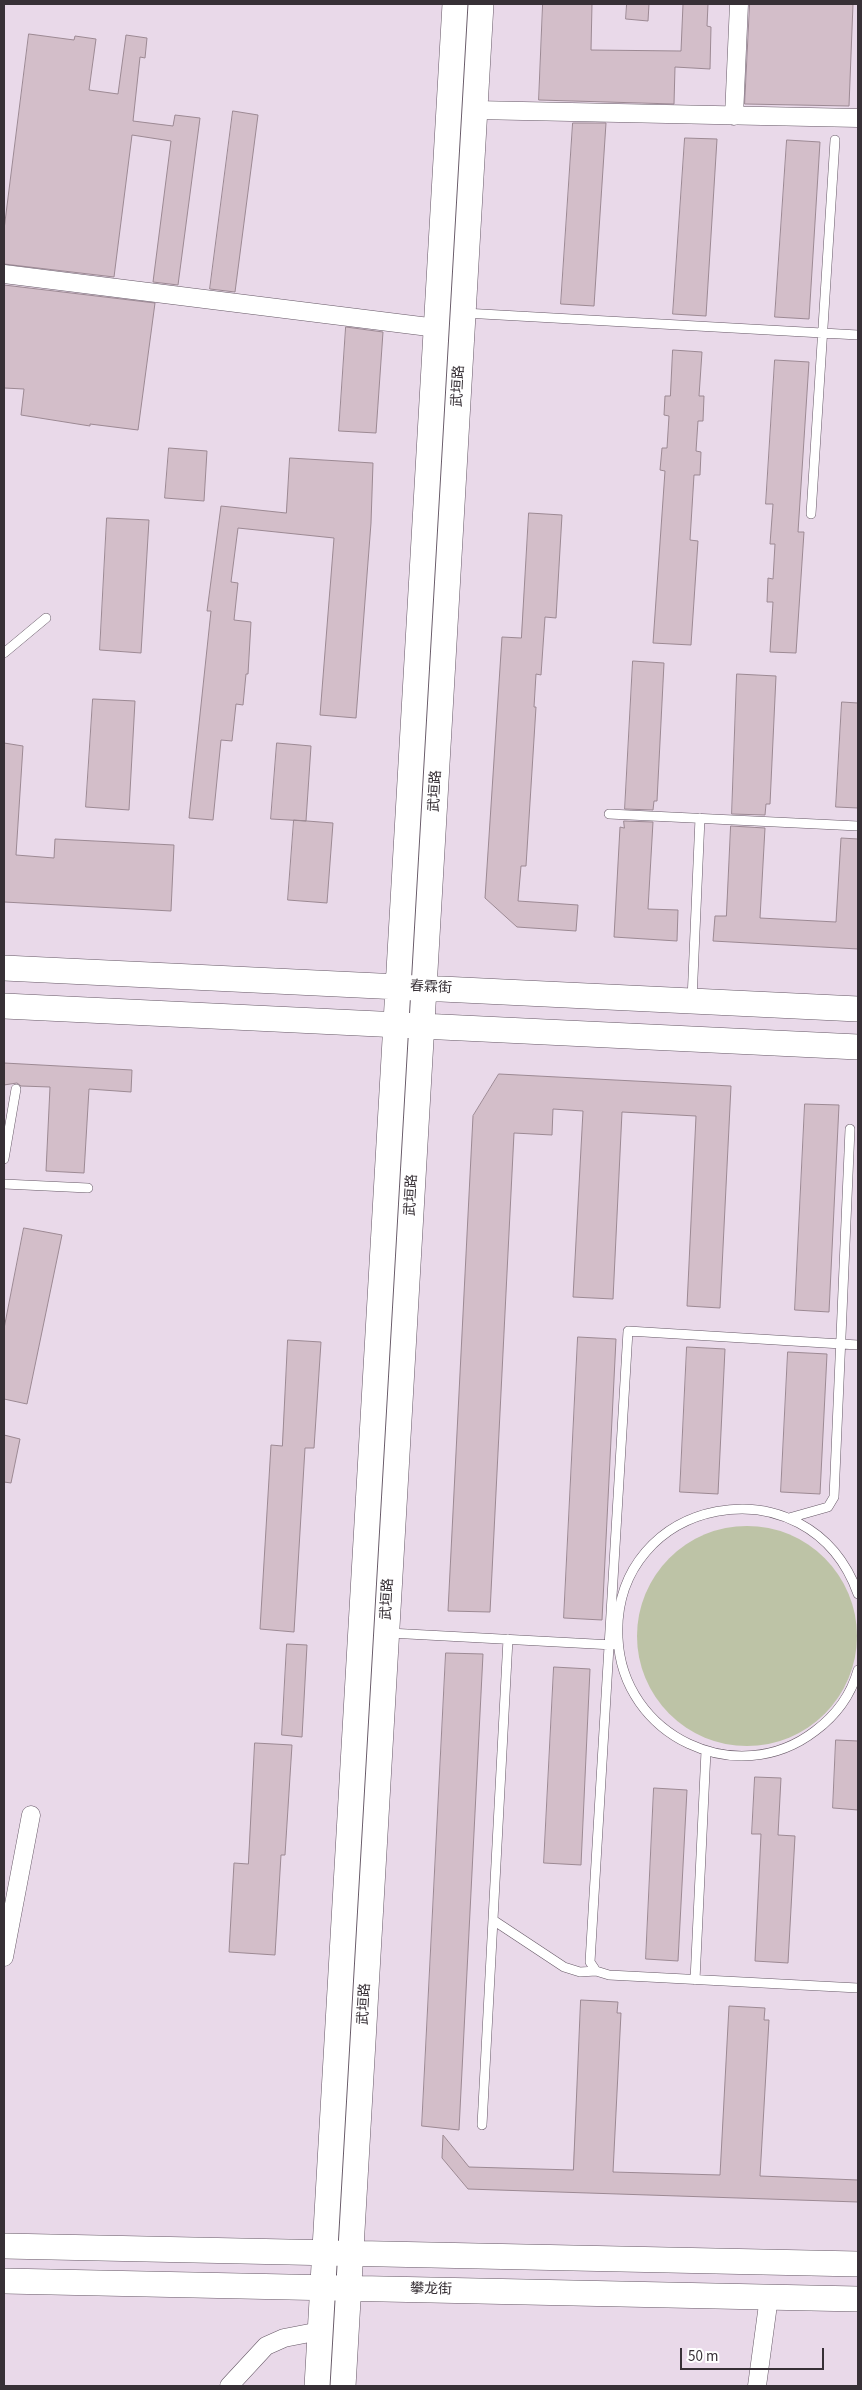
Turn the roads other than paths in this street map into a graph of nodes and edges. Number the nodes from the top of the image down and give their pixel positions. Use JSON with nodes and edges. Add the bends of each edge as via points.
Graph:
{"nodes":[{"id":1,"x":455,"y":4,"type":"edge"},
{"id":2,"x":481,"y":4,"type":"edge"},
{"id":3,"x":739,"y":4,"type":"edge"},
{"id":4,"x":475,"y":110,"type":"junction"},
{"id":5,"x":734,"y":116,"type":"junction"},
{"id":6,"x":858,"y":118,"type":"edge"},
{"id":7,"x":835,"y":140,"type":"dead end"},
{"id":8,"x":4,"y":274,"type":"edge"},
{"id":9,"x":463,"y":313,"type":"junction"},
{"id":10,"x":436,"y":328,"type":"junction"},
{"id":11,"x":823,"y":333,"type":"junction"},
{"id":12,"x":858,"y":336,"type":"edge"},
{"id":13,"x":811,"y":514,"type":"dead end"},
{"id":14,"x":46,"y":618,"type":"dead end"},
{"id":15,"x":4,"y":653,"type":"edge"},
{"id":16,"x":610,"y":814,"type":"dead end"},
{"id":17,"x":700,"y":818,"type":"junction"},
{"id":18,"x":858,"y":826,"type":"edge"},
{"id":19,"x":4,"y":968,"type":"edge"},
{"id":20,"x":398,"y":987,"type":"junction"},
{"id":21,"x":424,"y":988,"type":"junction"},
{"id":22,"x":692,"y":1001,"type":"junction"},
{"id":23,"x":4,"y":1006,"type":"edge"},
{"id":24,"x":858,"y":1009,"type":"edge"},
{"id":25,"x":396,"y":1025,"type":"junction"},
{"id":26,"x":422,"y":1026,"type":"junction"},
{"id":27,"x":858,"y":1047,"type":"edge"},
{"id":28,"x":16,"y":1089,"type":"dead end"},
{"id":29,"x":850,"y":1129,"type":"dead end"},
{"id":30,"x":4,"y":1159,"type":"edge"},
{"id":31,"x":4,"y":1184,"type":"edge"},
{"id":32,"x":88,"y":1188,"type":"dead end"},
{"id":33,"x":841,"y":1344,"type":"junction"},
{"id":34,"x":858,"y":1345,"type":"edge"},
{"id":35,"x":789,"y":1518,"type":"junction"},
{"id":36,"x":858,"y":1594,"type":"edge"},
{"id":37,"x":386,"y":1632,"type":"junction"},
{"id":38,"x":508,"y":1639,"type":"junction"},
{"id":39,"x":614,"y":1645,"type":"junction"},
{"id":40,"x":858,"y":1670,"type":"edge"},
{"id":41,"x":706,"y":1751,"type":"junction"},
{"id":42,"x":31,"y":1816,"type":"dead end"},
{"id":43,"x":493,"y":1920,"type":"junction"},
{"id":44,"x":4,"y":1957,"type":"edge"},
{"id":45,"x":596,"y":1971,"type":"junction"},
{"id":46,"x":695,"y":1980,"type":"junction"},
{"id":47,"x":858,"y":1988,"type":"edge"},
{"id":48,"x":482,"y":2125,"type":"dead end"},
{"id":49,"x":4,"y":2246,"type":"edge"},
{"id":50,"x":325,"y":2253,"type":"junction"},
{"id":51,"x":350,"y":2253,"type":"junction"},
{"id":52,"x":858,"y":2264,"type":"edge"},
{"id":53,"x":4,"y":2281,"type":"edge"},
{"id":54,"x":323,"y":2288,"type":"junction"},
{"id":55,"x":348,"y":2288,"type":"junction"},
{"id":56,"x":769,"y":2297,"type":"junction"},
{"id":57,"x":858,"y":2299,"type":"edge"},
{"id":58,"x":320,"y":2331,"type":"junction"},
{"id":59,"x":229,"y":2386,"type":"edge"},
{"id":60,"x":317,"y":2386,"type":"edge"},
{"id":61,"x":343,"y":2386,"type":"edge"},
{"id":62,"x":757,"y":2386,"type":"edge"}],
"edges":[{"from":1,"to":10,"type":"main road","name":"武垣路"},
{"from":2,"to":4,"type":"main road","name":"武垣路"},
{"from":3,"to":5,"type":"street"},
{"from":4,"to":5,"type":"street"},
{"from":4,"to":9,"type":"main road","name":"武垣路"},
{"from":5,"to":6,"type":"street"},
{"from":7,"to":11,"type":"lane"},
{"from":8,"to":10,"type":"street"},
{"from":9,"to":11,"type":"lane"},
{"from":9,"to":21,"type":"main road","name":"武垣路"},
{"from":10,"to":20,"type":"main road","name":"武垣路"},
{"from":11,"to":12,"type":"lane"},
{"from":11,"to":13,"type":"lane"},
{"from":14,"to":15,"type":"lane"},
{"from":16,"to":17,"type":"lane"},
{"from":17,"to":18,"type":"lane"},
{"from":17,"to":22,"type":"lane"},
{"from":19,"to":20,"type":"main road","name":"春霖街"},
{"from":20,"to":21,"type":"main road","name":"春霖街"},
{"from":20,"to":25,"type":"main road","name":"武垣路"},
{"from":21,"to":22,"type":"main road","name":"春霖街"},
{"from":21,"to":26,"type":"main road","name":"武垣路"},
{"from":22,"to":24,"type":"main road","name":"春霖街"},
{"from":23,"to":25,"type":"main road"},
{"from":25,"to":26,"type":"main road"},
{"from":25,"to":50,"type":"main road","name":"武垣路"},
{"from":26,"to":27,"type":"main road"},
{"from":26,"to":37,"type":"main road","name":"武垣路"},
{"from":28,"to":30,"type":"lane"},
{"from":29,"to":33,"type":"lane"},
{"from":31,"to":32,"type":"lane"},
{"from":33,"to":34,"type":"lane"},
{"from":33,"to":35,"type":"lane","via":[[834,1497],[828,1507]]},
{"from":33,"to":39,"type":"lane","via":[[628,1331]]},
{"from":35,"to":36,"type":"lane","via":[[817,1534],[832,1548],[844,1563]]},
{"from":35,"to":39,"type":"lane","via":[[768,1511],[732,1508],[697,1516],[666,1534],[639,1562],[629,1580]]},
{"from":37,"to":38,"type":"lane"},
{"from":37,"to":51,"type":"main road","name":"武垣路"},
{"from":38,"to":39,"type":"lane"},
{"from":38,"to":43,"type":"lane"},
{"from":39,"to":41,"type":"lane","via":[[626,1677],[646,1711],[676,1737]]},
{"from":39,"to":45,"type":"lane","via":[[590,1962]]},
{"from":40,"to":41,"type":"lane","via":[[837,1711],[807,1737],[789,1746],[751,1756]]},
{"from":41,"to":46,"type":"lane"},
{"from":42,"to":44,"type":"street"},
{"from":43,"to":45,"type":"lane","via":[[564,1967],[580,1972]]},
{"from":43,"to":48,"type":"lane"},
{"from":45,"to":46,"type":"lane","via":[[608,1975]]},
{"from":46,"to":47,"type":"lane"},
{"from":49,"to":50,"type":"main road"},
{"from":50,"to":51,"type":"main road"},
{"from":50,"to":54,"type":"main road","name":"武垣路"},
{"from":51,"to":52,"type":"main road"},
{"from":51,"to":55,"type":"main road","name":"武垣路"},
{"from":53,"to":54,"type":"main road","name":"攀龙街"},
{"from":54,"to":55,"type":"main road","name":"攀龙街"},
{"from":54,"to":58,"type":"main road","name":"武垣路"},
{"from":55,"to":56,"type":"main road","name":"攀龙街"},
{"from":55,"to":61,"type":"main road","name":"武垣路"},
{"from":56,"to":57,"type":"main road","name":"攀龙街"},
{"from":56,"to":62,"type":"street"},
{"from":58,"to":59,"type":"street","via":[[284,2338],[266,2346]]},
{"from":58,"to":60,"type":"main road","name":"武垣路"}]}
